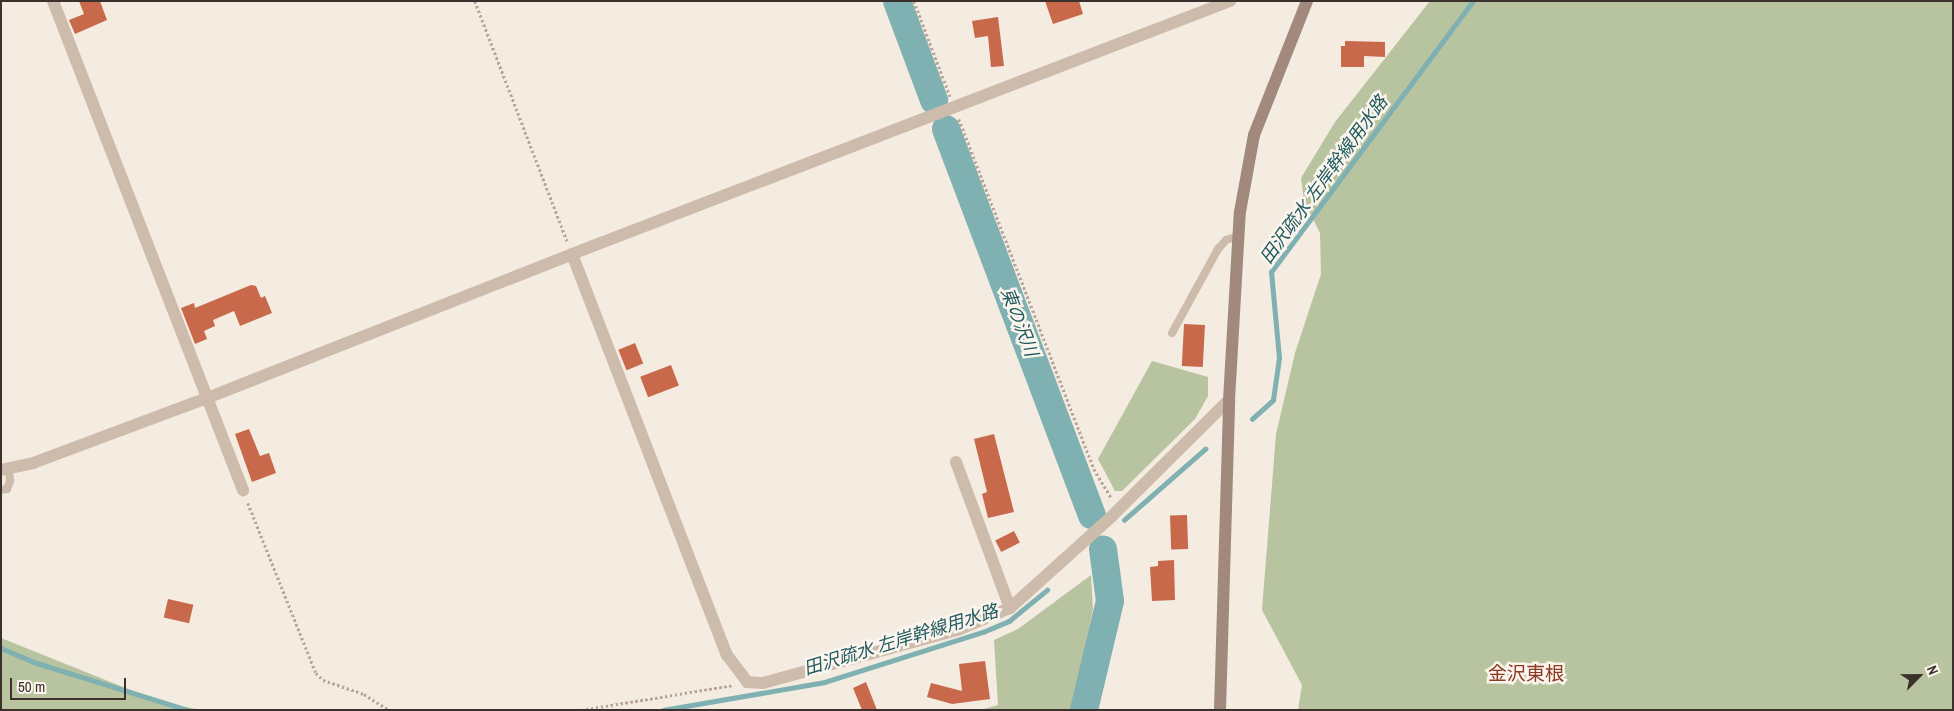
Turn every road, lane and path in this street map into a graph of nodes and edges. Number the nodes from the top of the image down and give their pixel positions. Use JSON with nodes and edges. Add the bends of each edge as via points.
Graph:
{"nodes":[{"id":1,"x":53,"y":1,"type":"edge"},
{"id":2,"x":475,"y":1,"type":"edge"},
{"id":3,"x":914,"y":1,"type":"edge"},
{"id":4,"x":1230,"y":1,"type":"edge"},
{"id":5,"x":1307,"y":1,"type":"edge"},
{"id":6,"x":954,"y":107,"type":"junction"},
{"id":7,"x":1238,"y":236,"type":"junction"},
{"id":8,"x":572,"y":254,"type":"junction"},
{"id":9,"x":1172,"y":334,"type":"dead end"},
{"id":10,"x":207,"y":398,"type":"junction"},
{"id":11,"x":1229,"y":400,"type":"junction"},
{"id":12,"x":956,"y":462,"type":"dead end"},
{"id":13,"x":5,"y":470,"type":"edge"},
{"id":14,"x":1,"y":490,"type":"edge"},
{"id":15,"x":243,"y":490,"type":"joint"},
{"id":16,"x":1118,"y":509,"type":"junction"},
{"id":17,"x":1010,"y":608,"type":"junction"},
{"id":18,"x":747,"y":682,"type":"junction"},
{"id":19,"x":389,"y":710,"type":"edge"},
{"id":20,"x":581,"y":710,"type":"edge"},
{"id":21,"x":1220,"y":710,"type":"edge"}],
"edges":[{"from":1,"to":10,"type":"street"},
{"from":2,"to":8,"type":"path"},
{"from":3,"to":6,"type":"path"},
{"from":4,"to":6,"type":"street"},
{"from":5,"to":7,"type":"street","via":[[1254,135]]},
{"from":6,"to":8,"type":"street"},
{"from":6,"to":16,"type":"path","via":[[1094,469]]},
{"from":7,"to":9,"type":"lane","via":[[1226,240],[1218,249]]},
{"from":7,"to":11,"type":"street"},
{"from":8,"to":10,"type":"street"},
{"from":8,"to":18,"type":"street","via":[[727,655]]},
{"from":10,"to":13,"type":"street","via":[[33,463]]},
{"from":10,"to":15,"type":"street"},
{"from":11,"to":16,"type":"street"},
{"from":11,"to":21,"type":"street"},
{"from":12,"to":17,"type":"street"},
{"from":13,"to":14,"type":"lane","via":[[10,482],[6,489]]},
{"from":15,"to":19,"type":"path","via":[[316,673],[322,680],[364,694]]},
{"from":16,"to":17,"type":"street"},
{"from":17,"to":18,"type":"street","via":[[960,629],[763,683]]},
{"from":18,"to":20,"type":"path"}]}
